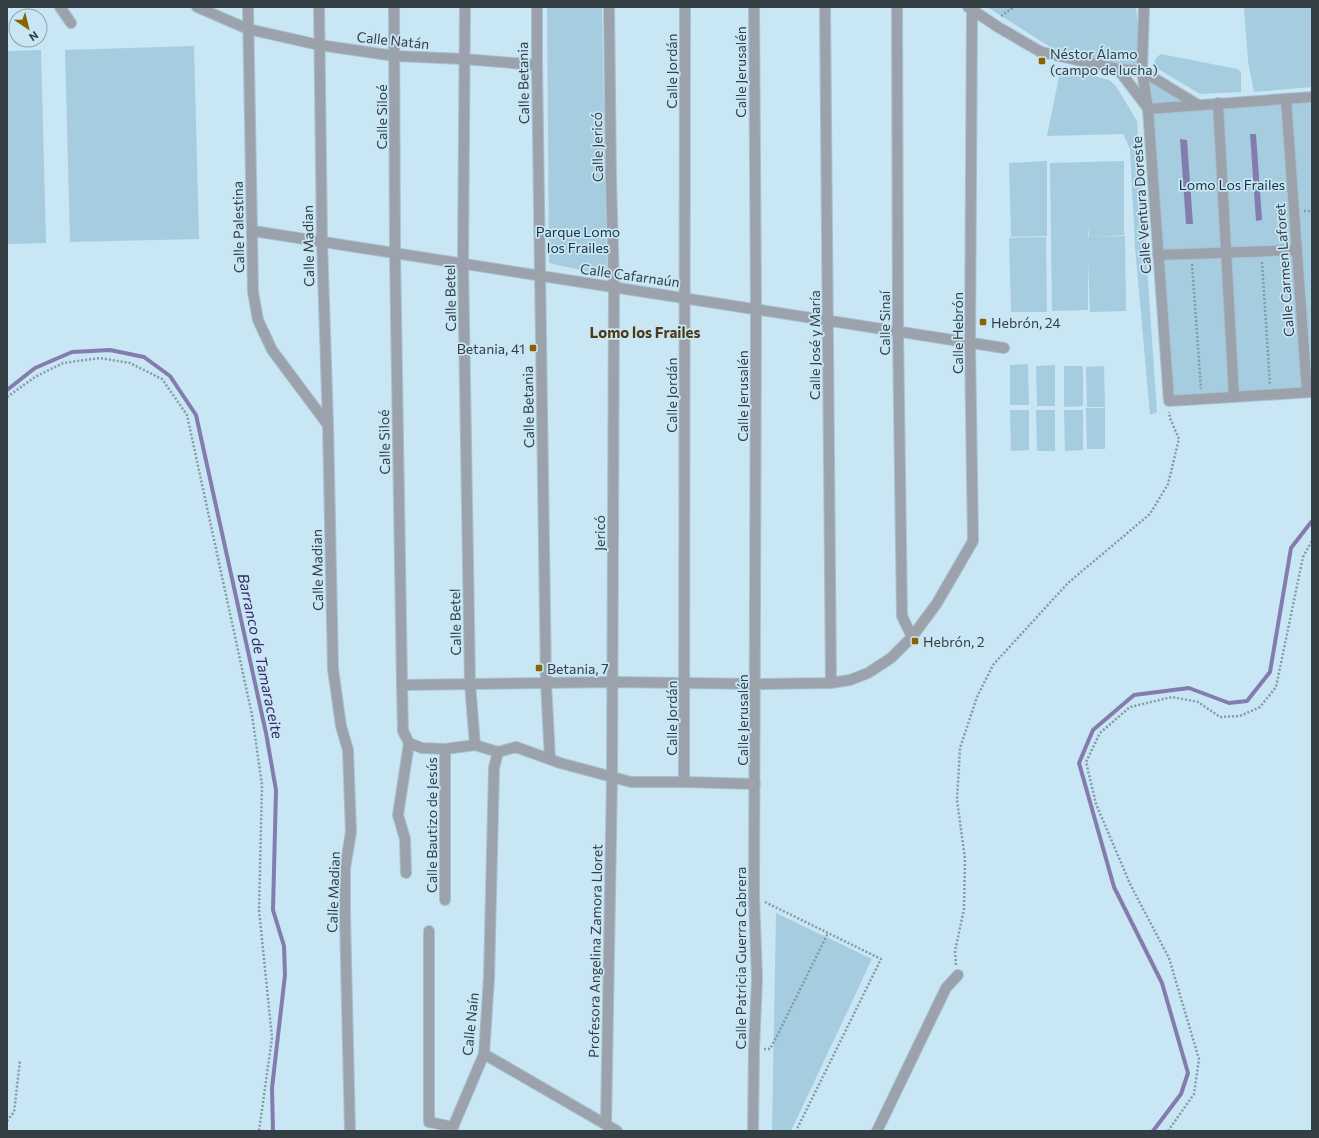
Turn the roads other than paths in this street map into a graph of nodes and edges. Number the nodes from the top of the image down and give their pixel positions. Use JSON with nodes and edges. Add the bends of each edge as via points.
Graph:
{"nodes":[{"id":1,"x":60,"y":7,"type":"edge"},
{"id":2,"x":197,"y":7,"type":"edge"},
{"id":3,"x":248,"y":7,"type":"edge"},
{"id":4,"x":319,"y":7,"type":"edge"},
{"id":5,"x":394,"y":7,"type":"edge"},
{"id":6,"x":465,"y":7,"type":"edge"},
{"id":7,"x":537,"y":7,"type":"edge"},
{"id":8,"x":609,"y":7,"type":"edge"},
{"id":9,"x":685,"y":7,"type":"edge"},
{"id":10,"x":754,"y":7,"type":"edge"},
{"id":11,"x":825,"y":7,"type":"edge"},
{"id":12,"x":897,"y":7,"type":"edge"},
{"id":13,"x":1144,"y":7,"type":"edge"},
{"id":14,"x":970,"y":9,"type":"edge"},
{"id":15,"x":71,"y":23,"type":"dead end"},
{"id":16,"x":248,"y":29,"type":"junction"},
{"id":17,"x":319,"y":45,"type":"junction"},
{"id":18,"x":395,"y":56,"type":"junction"},
{"id":19,"x":464,"y":59,"type":"junction"},
{"id":20,"x":537,"y":65,"type":"junction"},
{"id":21,"x":1118,"y":69,"type":"junction"},
{"id":22,"x":1142,"y":71,"type":"junction"},
{"id":23,"x":1312,"y":97,"type":"edge"},
{"id":24,"x":1286,"y":99,"type":"junction"},
{"id":25,"x":1218,"y":103,"type":"junction"},
{"id":26,"x":1198,"y":105,"type":"junction"},
{"id":27,"x":1148,"y":109,"type":"junction"},
{"id":28,"x":253,"y":231,"type":"junction"},
{"id":29,"x":322,"y":242,"type":"junction"},
{"id":30,"x":1297,"y":250,"type":"junction"},
{"id":31,"x":395,"y":253,"type":"junction"},
{"id":32,"x":1227,"y":253,"type":"junction"},
{"id":33,"x":1158,"y":256,"type":"junction"},
{"id":34,"x":463,"y":263,"type":"junction"},
{"id":35,"x":541,"y":276,"type":"junction"},
{"id":36,"x":614,"y":287,"type":"junction"},
{"id":37,"x":686,"y":298,"type":"junction"},
{"id":38,"x":756,"y":310,"type":"junction"},
{"id":39,"x":828,"y":321,"type":"junction"},
{"id":40,"x":898,"y":332,"type":"junction"},
{"id":41,"x":970,"y":344,"type":"junction"},
{"id":42,"x":1004,"y":348,"type":"dead end"},
{"id":43,"x":1308,"y":360,"type":"edge"},
{"id":44,"x":1309,"y":392,"type":"edge"},
{"id":45,"x":1234,"y":397,"type":"junction"},
{"id":46,"x":328,"y":425,"type":"junction"},
{"id":47,"x":912,"y":637,"type":"junction"},
{"id":48,"x":613,"y":682,"type":"junction"},
{"id":49,"x":546,"y":683,"type":"junction"},
{"id":50,"x":685,"y":683,"type":"junction"},
{"id":51,"x":831,"y":683,"type":"junction"},
{"id":52,"x":470,"y":684,"type":"junction"},
{"id":53,"x":756,"y":684,"type":"junction"},
{"id":54,"x":402,"y":685,"type":"junction"},
{"id":55,"x":409,"y":743,"type":"junction"},
{"id":56,"x":475,"y":745,"type":"junction"},
{"id":57,"x":445,"y":749,"type":"junction"},
{"id":58,"x":498,"y":752,"type":"junction"},
{"id":59,"x":550,"y":758,"type":"junction"},
{"id":60,"x":612,"y":778,"type":"junction"},
{"id":61,"x":684,"y":782,"type":"junction"},
{"id":62,"x":755,"y":784,"type":"junction"},
{"id":63,"x":406,"y":873,"type":"dead end"},
{"id":64,"x":445,"y":900,"type":"dead end"},
{"id":65,"x":429,"y":931,"type":"dead end"},
{"id":66,"x":958,"y":975,"type":"road end"},
{"id":67,"x":484,"y":1054,"type":"junction"},
{"id":68,"x":606,"y":1125,"type":"junction"},
{"id":69,"x":453,"y":1129,"type":"edge"},
{"id":70,"x":350,"y":1131,"type":"edge"},
{"id":71,"x":617,"y":1131,"type":"edge"},
{"id":72,"x":753,"y":1131,"type":"edge"},
{"id":73,"x":877,"y":1131,"type":"edge"}],
"edges":[{"from":1,"to":15,"type":"street"},
{"from":2,"to":16,"type":"street","name":"Calle Natán"},
{"from":3,"to":16,"type":"street","name":"Calle Palestina"},
{"from":4,"to":17,"type":"street","name":"Calle Madian"},
{"from":5,"to":18,"type":"street","name":"Calle Siloé"},
{"from":6,"to":19,"type":"street","name":"Calle Betel"},
{"from":7,"to":20,"type":"street","name":"Calle Betania"},
{"from":8,"to":36,"type":"street","name":"Calle Jericó"},
{"from":9,"to":37,"type":"street","name":"Calle Jordán"},
{"from":10,"to":38,"type":"street","name":"Calle Jerusalén"},
{"from":11,"to":39,"type":"street","name":"Calle José y María"},
{"from":12,"to":40,"type":"street","name":"Calle Sinaí"},
{"from":13,"to":22,"type":"street","name":"Calle Ventura Doreste"},
{"from":14,"to":21,"type":"street","via":[[1041,52]]},
{"from":14,"to":41,"type":"street","name":"Calle Hebrón"},
{"from":16,"to":17,"type":"street","name":"Calle Natán"},
{"from":16,"to":28,"type":"street","name":"Calle Palestina"},
{"from":17,"to":18,"type":"street","name":"Calle Natán"},
{"from":17,"to":29,"type":"street","name":"Calle Madian"},
{"from":18,"to":19,"type":"street","name":"Calle Natán"},
{"from":18,"to":31,"type":"street","name":"Calle Siloé"},
{"from":19,"to":20,"type":"street","name":"Calle Natán"},
{"from":19,"to":34,"type":"street","name":"Calle Betel"},
{"from":20,"to":35,"type":"street","name":"Calle Betania"},
{"from":21,"to":22,"type":"street"},
{"from":21,"to":27,"type":"street"},
{"from":22,"to":26,"type":"street"},
{"from":22,"to":27,"type":"street","name":"Calle Ventura Doreste"},
{"from":23,"to":24,"type":"street"},
{"from":24,"to":25,"type":"street"},
{"from":24,"to":30,"type":"street","name":"Calle Carmen Laforet"},
{"from":25,"to":26,"type":"street"},
{"from":25,"to":32,"type":"street"},
{"from":26,"to":27,"type":"street"},
{"from":27,"to":33,"type":"street","name":"Calle Ventura Doreste"},
{"from":28,"to":29,"type":"street","name":"Calle Cafarnaún"},
{"from":28,"to":46,"type":"street","name":"Calle Palestina","via":[[253,292],[258,320],[272,350]]},
{"from":29,"to":31,"type":"street","name":"Calle Cafarnaún"},
{"from":29,"to":46,"type":"street","name":"Calle Madian"},
{"from":30,"to":32,"type":"street"},
{"from":30,"to":43,"type":"street","name":"Calle Carmen Laforet"},
{"from":31,"to":34,"type":"street","name":"Calle Cafarnaún"},
{"from":31,"to":54,"type":"street","name":"Calle Siloé"},
{"from":32,"to":33,"type":"street"},
{"from":32,"to":45,"type":"street"},
{"from":33,"to":45,"type":"street","name":"Calle Ventura Doreste","via":[[1168,401]]},
{"from":34,"to":35,"type":"street","name":"Calle Cafarnaún"},
{"from":34,"to":52,"type":"street","name":"Calle Betel"},
{"from":35,"to":36,"type":"street","name":"Calle Cafarnaún"},
{"from":35,"to":49,"type":"street","name":"Calle Betania"},
{"from":36,"to":37,"type":"street","name":"Calle Cafarnaún"},
{"from":36,"to":48,"type":"street","name":"Jericó"},
{"from":37,"to":38,"type":"street","name":"Calle Cafarnaún"},
{"from":37,"to":50,"type":"street","name":"Calle Jordán"},
{"from":38,"to":39,"type":"street","name":"Calle Cafarnaún"},
{"from":38,"to":53,"type":"street","name":"Calle Jerusalén"},
{"from":39,"to":40,"type":"street","name":"Calle Cafarnaún"},
{"from":39,"to":51,"type":"street","name":"Calle José y María"},
{"from":40,"to":41,"type":"street","name":"Calle Cafarnaún"},
{"from":40,"to":47,"type":"street","name":"Calle Sinaí","via":[[902,616]]},
{"from":41,"to":42,"type":"street","name":"Calle Cafarnaún"},
{"from":41,"to":47,"type":"street","name":"Calle Hebrón","via":[[974,541],[937,603]]},
{"from":43,"to":44,"type":"street","name":"Calle Carmen Laforet"},
{"from":44,"to":45,"type":"street"},
{"from":46,"to":70,"type":"street","name":"Calle Madian","via":[[333,669],[341,726],[348,750],[351,832],[345,875]]},
{"from":47,"to":51,"type":"street","name":"Calle Hebrón","via":[[891,658],[868,672],[850,680]]},
{"from":48,"to":49,"type":"street","name":"Calle Hebrón"},
{"from":48,"to":50,"type":"street","name":"Calle Hebrón"},
{"from":48,"to":60,"type":"street","name":"Jericó"},
{"from":49,"to":52,"type":"street","name":"Calle Hebrón"},
{"from":49,"to":59,"type":"street","name":"Calle Betania"},
{"from":50,"to":53,"type":"street","name":"Calle Hebrón"},
{"from":50,"to":61,"type":"street","name":"Calle Jordán"},
{"from":51,"to":53,"type":"street","name":"Calle Hebrón"},
{"from":52,"to":54,"type":"street","name":"Calle Hebrón"},
{"from":52,"to":56,"type":"street","name":"Calle Betel"},
{"from":53,"to":62,"type":"street","name":"Calle Jerusalén"},
{"from":54,"to":55,"type":"street","name":"Calle Siloé","via":[[403,731]]},
{"from":55,"to":57,"type":"street","via":[[422,748]]},
{"from":55,"to":63,"type":"street","name":"Calle Siloé","via":[[398,815],[405,839]]},
{"from":56,"to":57,"type":"street"},
{"from":56,"to":58,"type":"street"},
{"from":57,"to":64,"type":"street","name":"Calle Bautizo de Jesús"},
{"from":58,"to":59,"type":"street","via":[[516,747]]},
{"from":58,"to":67,"type":"street","name":"Calle Naín","via":[[494,768],[489,978]]},
{"from":59,"to":60,"type":"street"},
{"from":60,"to":61,"type":"street","via":[[630,782]]},
{"from":60,"to":68,"type":"street","name":"Profesora Angelina Zamora Lloret"},
{"from":61,"to":62,"type":"street"},
{"from":62,"to":72,"type":"street","name":"Calle Patricia Guerra Cabrera","via":[[754,897],[757,979]]},
{"from":65,"to":69,"type":"street","name":"Calle Naín","via":[[429,1122]]},
{"from":66,"to":73,"type":"street","via":[[946,988]]},
{"from":67,"to":68,"type":"street"},
{"from":67,"to":69,"type":"street","name":"Calle Naín"},
{"from":68,"to":71,"type":"street"}]}
